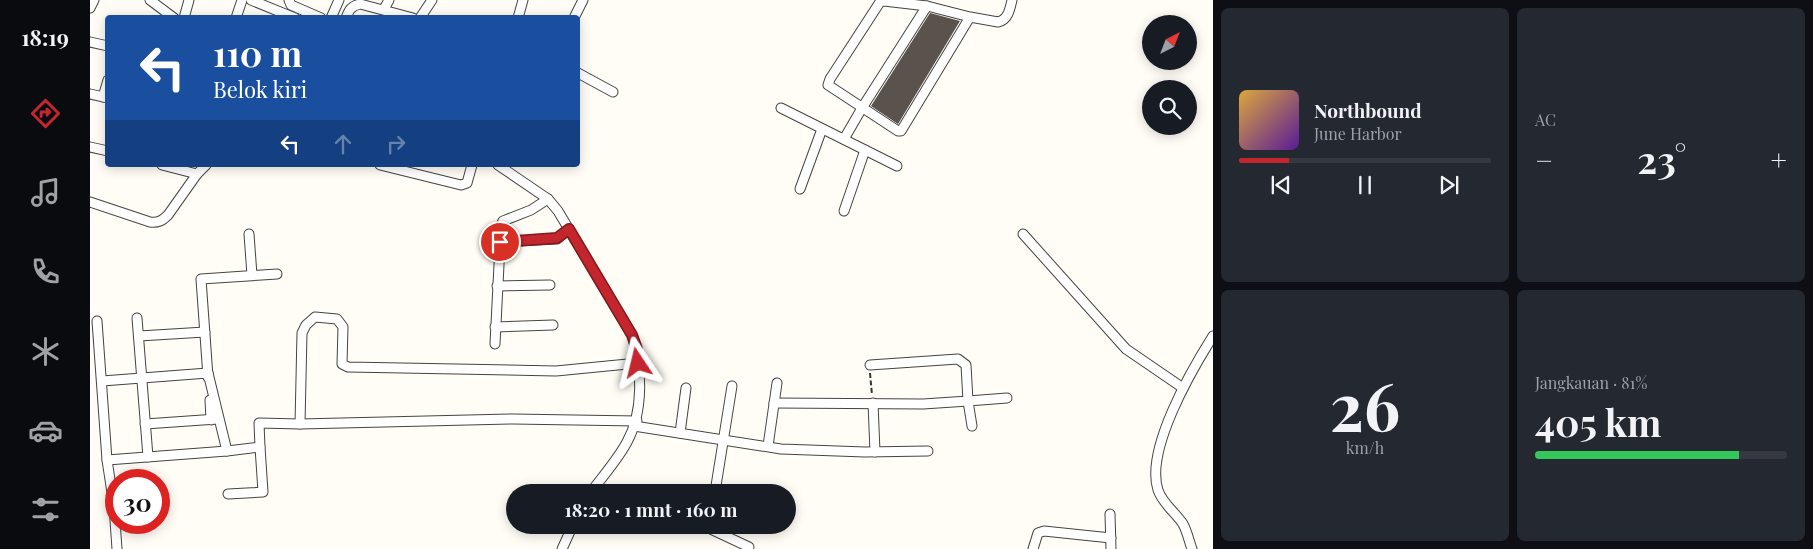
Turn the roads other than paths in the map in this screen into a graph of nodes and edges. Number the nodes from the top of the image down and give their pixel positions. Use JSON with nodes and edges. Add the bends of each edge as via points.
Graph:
{"nodes":[{"id":1,"x":94,"y":0,"type":"edge"},
{"id":2,"x":150,"y":0,"type":"edge"},
{"id":3,"x":189,"y":0,"type":"edge"},
{"id":4,"x":242,"y":0,"type":"edge"},
{"id":5,"x":251,"y":0,"type":"edge"},
{"id":6,"x":289,"y":0,"type":"edge"},
{"id":7,"x":339,"y":0,"type":"edge"},
{"id":8,"x":389,"y":0,"type":"edge"},
{"id":9,"x":432,"y":0,"type":"edge"},
{"id":10,"x":523,"y":0,"type":"edge"},
{"id":11,"x":583,"y":0,"type":"edge"},
{"id":12,"x":1012,"y":0,"type":"edge"},
{"id":13,"x":927,"y":6,"type":"junction"},
{"id":14,"x":90,"y":8,"type":"edge"},
{"id":15,"x":384,"y":9,"type":"junction"},
{"id":16,"x":170,"y":15,"type":"edge"},
{"id":17,"x":185,"y":15,"type":"edge"},
{"id":18,"x":237,"y":15,"type":"edge"},
{"id":19,"x":287,"y":15,"type":"edge"},
{"id":20,"x":314,"y":15,"type":"edge"},
{"id":21,"x":332,"y":15,"type":"edge"},
{"id":22,"x":347,"y":15,"type":"edge"},
{"id":23,"x":403,"y":15,"type":"edge"},
{"id":24,"x":422,"y":15,"type":"edge"},
{"id":25,"x":519,"y":15,"type":"edge"},
{"id":26,"x":576,"y":15,"type":"edge"},
{"id":27,"x":970,"y":17,"type":"junction"},
{"id":28,"x":90,"y":42,"type":"edge"},
{"id":29,"x":105,"y":45,"type":"edge"},
{"id":30,"x":580,"y":74,"type":"edge"},
{"id":31,"x":612,"y":92,"type":"dead end"},
{"id":32,"x":90,"y":94,"type":"edge"},
{"id":33,"x":105,"y":98,"type":"edge"},
{"id":34,"x":781,"y":108,"type":"dead end"},
{"id":35,"x":862,"y":108,"type":"junction"},
{"id":36,"x":822,"y":129,"type":"junction"},
{"id":37,"x":844,"y":139,"type":"junction"},
{"id":38,"x":90,"y":147,"type":"edge"},
{"id":39,"x":105,"y":150,"type":"edge"},
{"id":40,"x":865,"y":150,"type":"junction"},
{"id":41,"x":897,"y":166,"type":"dead end"},
{"id":42,"x":170,"y":167,"type":"edge"},
{"id":43,"x":204,"y":167,"type":"edge"},
{"id":44,"x":388,"y":167,"type":"edge"},
{"id":45,"x":471,"y":167,"type":"edge"},
{"id":46,"x":501,"y":167,"type":"edge"},
{"id":47,"x":197,"y":174,"type":"junction"},
{"id":48,"x":800,"y":189,"type":"dead end"},
{"id":49,"x":548,"y":200,"type":"junction"},
{"id":50,"x":90,"y":202,"type":"edge"},
{"id":51,"x":844,"y":211,"type":"dead end"},
{"id":52,"x":569,"y":229,"type":"junction"},
{"id":53,"x":249,"y":234,"type":"dead end"},
{"id":54,"x":1023,"y":234,"type":"dead end"},
{"id":55,"x":500,"y":242,"type":"junction"},
{"id":56,"x":277,"y":274,"type":"dead end"},
{"id":57,"x":252,"y":276,"type":"junction"},
{"id":58,"x":550,"y":285,"type":"dead end"},
{"id":59,"x":497,"y":286,"type":"junction"},
{"id":60,"x":138,"y":318,"type":"dead end"},
{"id":61,"x":97,"y":321,"type":"dead end"},
{"id":62,"x":553,"y":325,"type":"dead end"},
{"id":63,"x":496,"y":327,"type":"junction"},
{"id":64,"x":205,"y":332,"type":"junction"},
{"id":65,"x":139,"y":336,"type":"junction"},
{"id":66,"x":1213,"y":336,"type":"edge"},
{"id":67,"x":494,"y":344,"type":"dead end"},
{"id":68,"x":638,"y":363,"type":"junction"},
{"id":69,"x":870,"y":365,"type":"road end"},
{"id":70,"x":208,"y":373,"type":"junction"},
{"id":71,"x":142,"y":378,"type":"junction"},
{"id":72,"x":102,"y":381,"type":"junction"},
{"id":73,"x":777,"y":383,"type":"dead end"},
{"id":74,"x":732,"y":386,"type":"dead end"},
{"id":75,"x":686,"y":388,"type":"dead end"},
{"id":76,"x":1183,"y":388,"type":"junction"},
{"id":77,"x":1007,"y":398,"type":"dead end"},
{"id":78,"x":968,"y":401,"type":"junction"},
{"id":79,"x":774,"y":403,"type":"junction"},
{"id":80,"x":873,"y":403,"type":"junction"},
{"id":81,"x":215,"y":420,"type":"junction"},
{"id":82,"x":635,"y":423,"type":"junction"},
{"id":83,"x":145,"y":424,"type":"junction"},
{"id":84,"x":300,"y":424,"type":"junction"},
{"id":85,"x":972,"y":426,"type":"dead end"},
{"id":86,"x":680,"y":433,"type":"junction"},
{"id":87,"x":724,"y":440,"type":"junction"},
{"id":88,"x":768,"y":446,"type":"junction"},
{"id":89,"x":260,"y":447,"type":"junction"},
{"id":90,"x":227,"y":451,"type":"junction"},
{"id":91,"x":928,"y":451,"type":"dead end"},
{"id":92,"x":875,"y":452,"type":"junction"},
{"id":93,"x":148,"y":457,"type":"junction"},
{"id":94,"x":107,"y":460,"type":"junction"},
{"id":95,"x":597,"y":484,"type":"edge"},
{"id":96,"x":716,"y":484,"type":"edge"},
{"id":97,"x":228,"y":494,"type":"dead end"},
{"id":98,"x":1110,"y":514,"type":"dead end"},
{"id":99,"x":569,"y":534,"type":"edge"},
{"id":100,"x":722,"y":534,"type":"edge"},
{"id":101,"x":1111,"y":538,"type":"junction"},
{"id":102,"x":117,"y":549,"type":"edge"},
{"id":103,"x":562,"y":549,"type":"edge"},
{"id":104,"x":748,"y":549,"type":"edge"},
{"id":105,"x":1034,"y":549,"type":"edge"},
{"id":106,"x":1112,"y":549,"type":"edge"},
{"id":107,"x":1192,"y":549,"type":"edge"}],
"edges":[{"from":1,"to":14,"type":"street"},
{"from":2,"to":16,"type":"street"},
{"from":3,"to":17,"type":"street"},
{"from":4,"to":18,"type":"street"},
{"from":5,"to":19,"type":"street"},
{"from":6,"to":20,"type":"street","via":[[291,5]]},
{"from":7,"to":21,"type":"street"},
{"from":8,"to":15,"type":"street"},
{"from":9,"to":24,"type":"street"},
{"from":10,"to":25,"type":"street"},
{"from":11,"to":26,"type":"street"},
{"from":12,"to":27,"type":"street","via":[[1003,21]]},
{"from":13,"to":27,"type":"street"},
{"from":13,"to":35,"type":"street"},
{"from":13,"to":35,"type":"street","via":[[880,2],[830,78],[830,87]]},
{"from":15,"to":22,"type":"street","via":[[360,4],[350,8]]},
{"from":15,"to":23,"type":"street"},
{"from":27,"to":35,"type":"street","via":[[900,131]]},
{"from":28,"to":29,"type":"street"},
{"from":30,"to":31,"type":"street"},
{"from":32,"to":33,"type":"street"},
{"from":34,"to":36,"type":"street"},
{"from":35,"to":37,"type":"street"},
{"from":36,"to":37,"type":"street"},
{"from":36,"to":48,"type":"street"},
{"from":37,"to":40,"type":"street"},
{"from":38,"to":39,"type":"street"},
{"from":40,"to":41,"type":"street"},
{"from":40,"to":51,"type":"street"},
{"from":42,"to":47,"type":"street"},
{"from":43,"to":47,"type":"street"},
{"from":44,"to":45,"type":"street","via":[[461,185],[467,183]]},
{"from":46,"to":49,"type":"street"},
{"from":47,"to":50,"type":"street","via":[[168,215],[155,223]]},
{"from":49,"to":52,"type":"street"},
{"from":49,"to":55,"type":"street","via":[[503,221]]},
{"from":52,"to":55,"type":"street","via":[[557,238]]},
{"from":52,"to":68,"type":"street","via":[[632,335]]},
{"from":53,"to":57,"type":"street"},
{"from":54,"to":76,"type":"street","via":[[1126,349]]},
{"from":55,"to":59,"type":"street"},
{"from":56,"to":57,"type":"street"},
{"from":57,"to":64,"type":"street","via":[[201,279]]},
{"from":58,"to":59,"type":"street"},
{"from":59,"to":63,"type":"street"},
{"from":60,"to":65,"type":"street"},
{"from":61,"to":72,"type":"street"},
{"from":62,"to":63,"type":"street"},
{"from":63,"to":67,"type":"street"},
{"from":64,"to":65,"type":"street"},
{"from":64,"to":70,"type":"street"},
{"from":65,"to":71,"type":"street"},
{"from":66,"to":76,"type":"street"},
{"from":68,"to":82,"type":"street","via":[[640,383]]},
{"from":68,"to":84,"type":"street","via":[[556,371],[348,367],[342,364],[343,327],[337,319],[315,317],[302,333]]},
{"from":69,"to":78,"type":"street","via":[[958,359],[966,365]]},
{"from":70,"to":71,"type":"street"},
{"from":70,"to":81,"type":"street"},
{"from":71,"to":72,"type":"street"},
{"from":71,"to":83,"type":"street"},
{"from":72,"to":94,"type":"street"},
{"from":73,"to":79,"type":"street"},
{"from":74,"to":87,"type":"street"},
{"from":75,"to":86,"type":"street"},
{"from":76,"to":107,"type":"street","via":[[1162,439],[1155,476],[1159,492],[1184,526]]},
{"from":77,"to":78,"type":"street"},
{"from":78,"to":80,"type":"street"},
{"from":78,"to":85,"type":"street"},
{"from":79,"to":80,"type":"street"},
{"from":79,"to":88,"type":"street"},
{"from":80,"to":92,"type":"street"},
{"from":81,"to":83,"type":"street"},
{"from":81,"to":90,"type":"street"},
{"from":82,"to":84,"type":"street","via":[[514,419]]},
{"from":82,"to":86,"type":"street"},
{"from":82,"to":95,"type":"street","via":[[626,443]]},
{"from":83,"to":93,"type":"street"},
{"from":84,"to":89,"type":"street","via":[[259,423]]},
{"from":86,"to":87,"type":"street"},
{"from":87,"to":88,"type":"street"},
{"from":87,"to":96,"type":"street"},
{"from":88,"to":92,"type":"street"},
{"from":89,"to":90,"type":"street"},
{"from":89,"to":97,"type":"street","via":[[263,492]]},
{"from":90,"to":93,"type":"street"},
{"from":91,"to":92,"type":"street"},
{"from":93,"to":94,"type":"street"},
{"from":94,"to":102,"type":"street"},
{"from":98,"to":101,"type":"street"},
{"from":99,"to":103,"type":"street"},
{"from":100,"to":104,"type":"street"},
{"from":101,"to":105,"type":"street","via":[[1044,531],[1038,533]]},
{"from":101,"to":106,"type":"street"}]}
